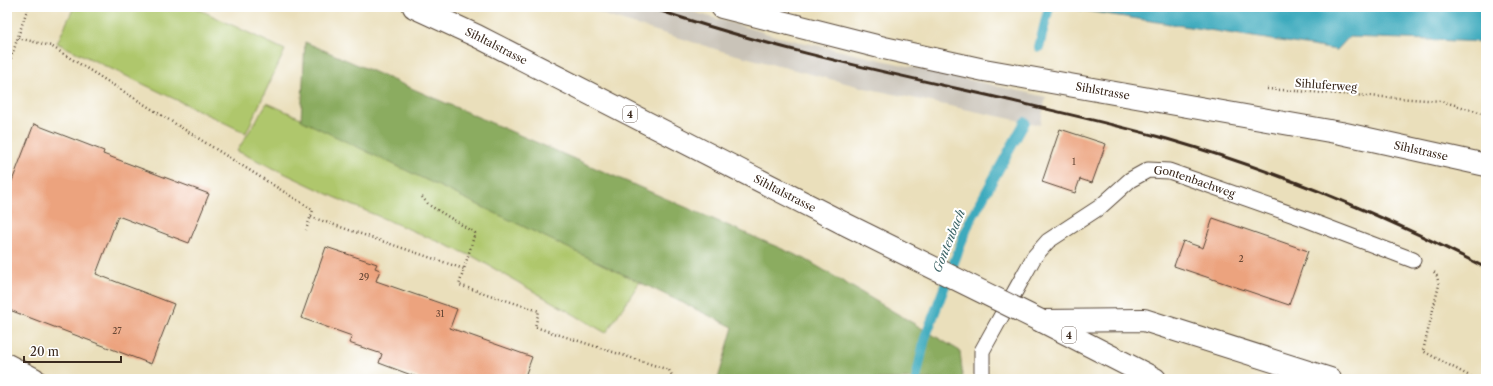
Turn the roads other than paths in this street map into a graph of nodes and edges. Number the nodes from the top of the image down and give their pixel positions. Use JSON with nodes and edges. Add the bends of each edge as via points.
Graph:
{"nodes":[{"id":1,"x":414,"y":7,"type":"edge"},
{"id":2,"x":722,"y":7,"type":"edge"},
{"id":3,"x":1486,"y":165,"type":"edge"},
{"id":4,"x":1413,"y":260,"type":"road end"},
{"id":5,"x":1041,"y":321,"type":"junction"},
{"id":6,"x":1098,"y":350,"type":"junction"},
{"id":7,"x":7,"y":366,"type":"edge"},
{"id":8,"x":34,"y":379,"type":"edge"},
{"id":9,"x":982,"y":379,"type":"edge"},
{"id":10,"x":1127,"y":379,"type":"edge"},
{"id":11,"x":1155,"y":379,"type":"edge"},
{"id":12,"x":1330,"y":379,"type":"edge"}],
"edges":[{"from":1,"to":5,"type":"main road","name":"Sihltalstrasse","number":"4","bridge":true},
{"from":2,"to":3,"type":"main road","name":"Sihlstrasse","via":[[984,70],[1341,133]]},
{"from":4,"to":9,"type":"lane","name":"Gontenbachweg","via":[[1169,171],[1148,170],[1130,180],[1100,207],[1048,241],[1034,257],[982,350]]},
{"from":5,"to":6,"type":"main road","name":"Sihltalstrasse","number":"4"},
{"from":5,"to":12,"type":"main road","via":[[1144,320]]},
{"from":6,"to":10,"type":"main road"},
{"from":6,"to":11,"type":"main road","name":"Sihltalstrasse","number":"4"},
{"from":7,"to":8,"type":"main road"}]}
